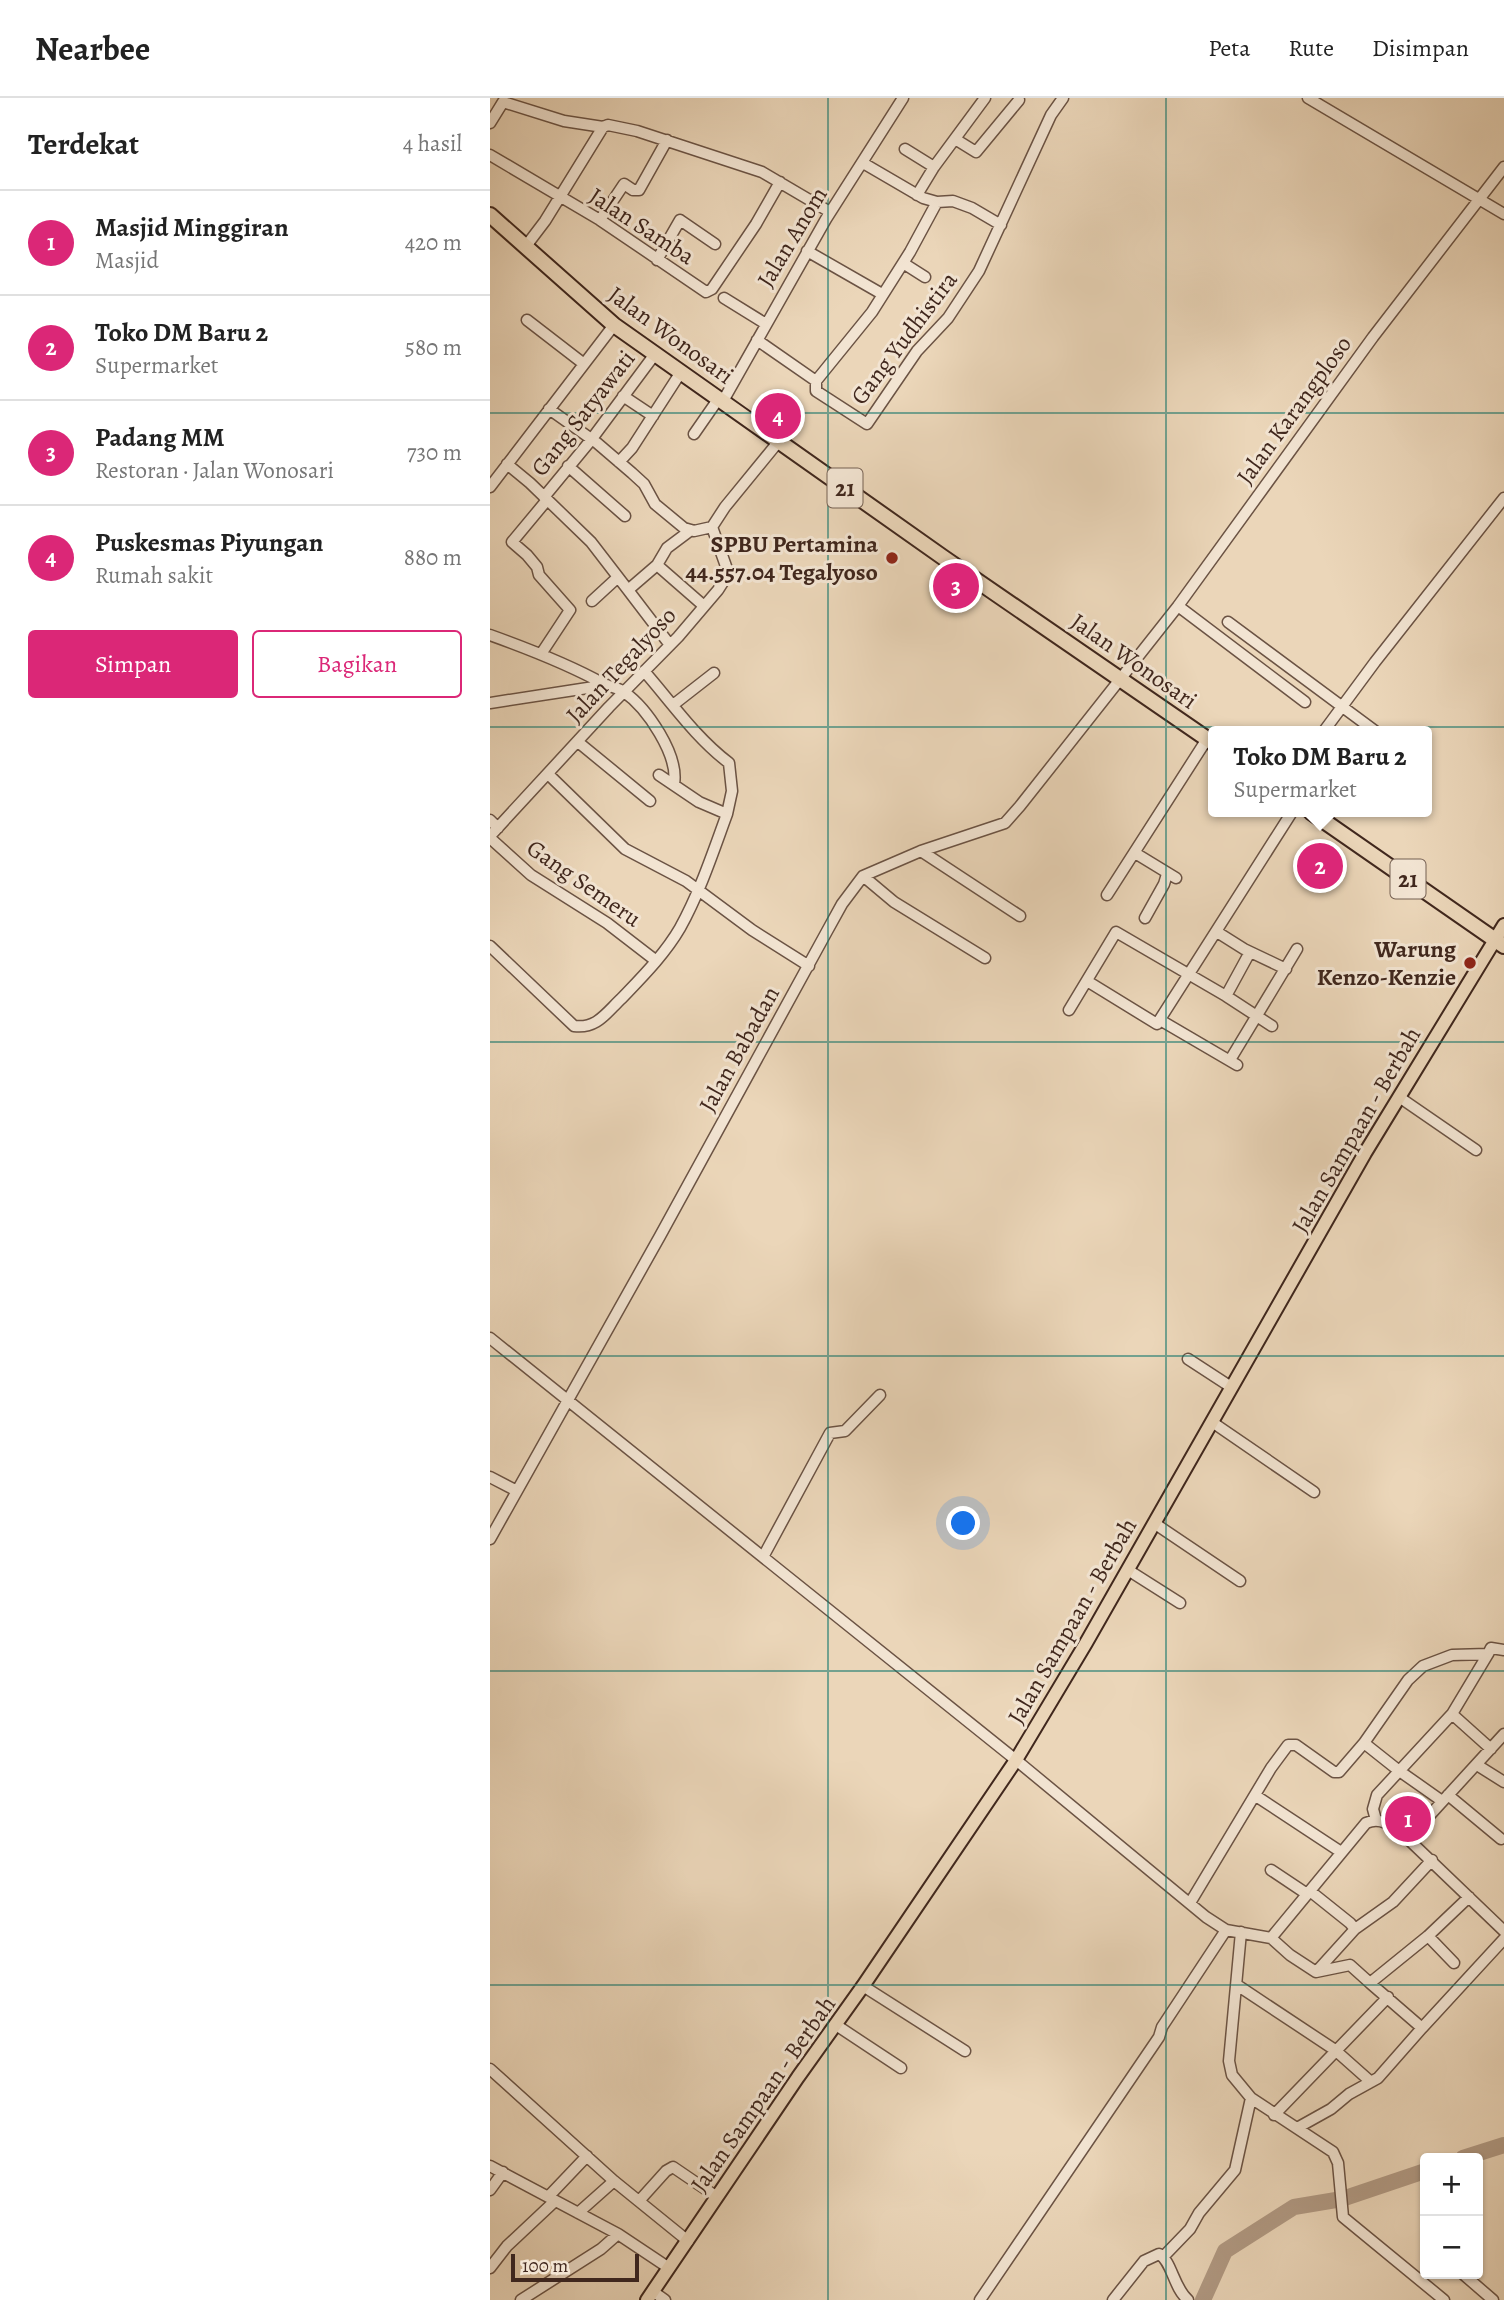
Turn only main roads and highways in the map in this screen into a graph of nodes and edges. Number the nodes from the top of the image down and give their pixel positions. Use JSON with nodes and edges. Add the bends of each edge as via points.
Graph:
{"nodes":[{"id":1,"x":490,"y":215,"type":"edge"},
{"id":2,"x":1208,"y":740,"type":"edge"},
{"id":3,"x":1318,"y":817,"type":"edge"},
{"id":4,"x":1504,"y":925,"type":"edge"},
{"id":5,"x":1499,"y":942,"type":"edge"},
{"id":6,"x":657,"y":2298,"type":"edge"}],
"edges":[{"from":1,"to":2,"type":"highway","name":"Jalan Wonosari","number":"21","via":[[614,325]]},
{"from":3,"to":5,"type":"highway","number":"21"},
{"from":4,"to":5,"type":"main road","name":"Jalan Sampaan - Berbah"},
{"from":5,"to":6,"type":"main road","name":"Jalan Sampaan - Berbah","via":[[1399,1097],[1016,1760],[669,2268]]}]}
